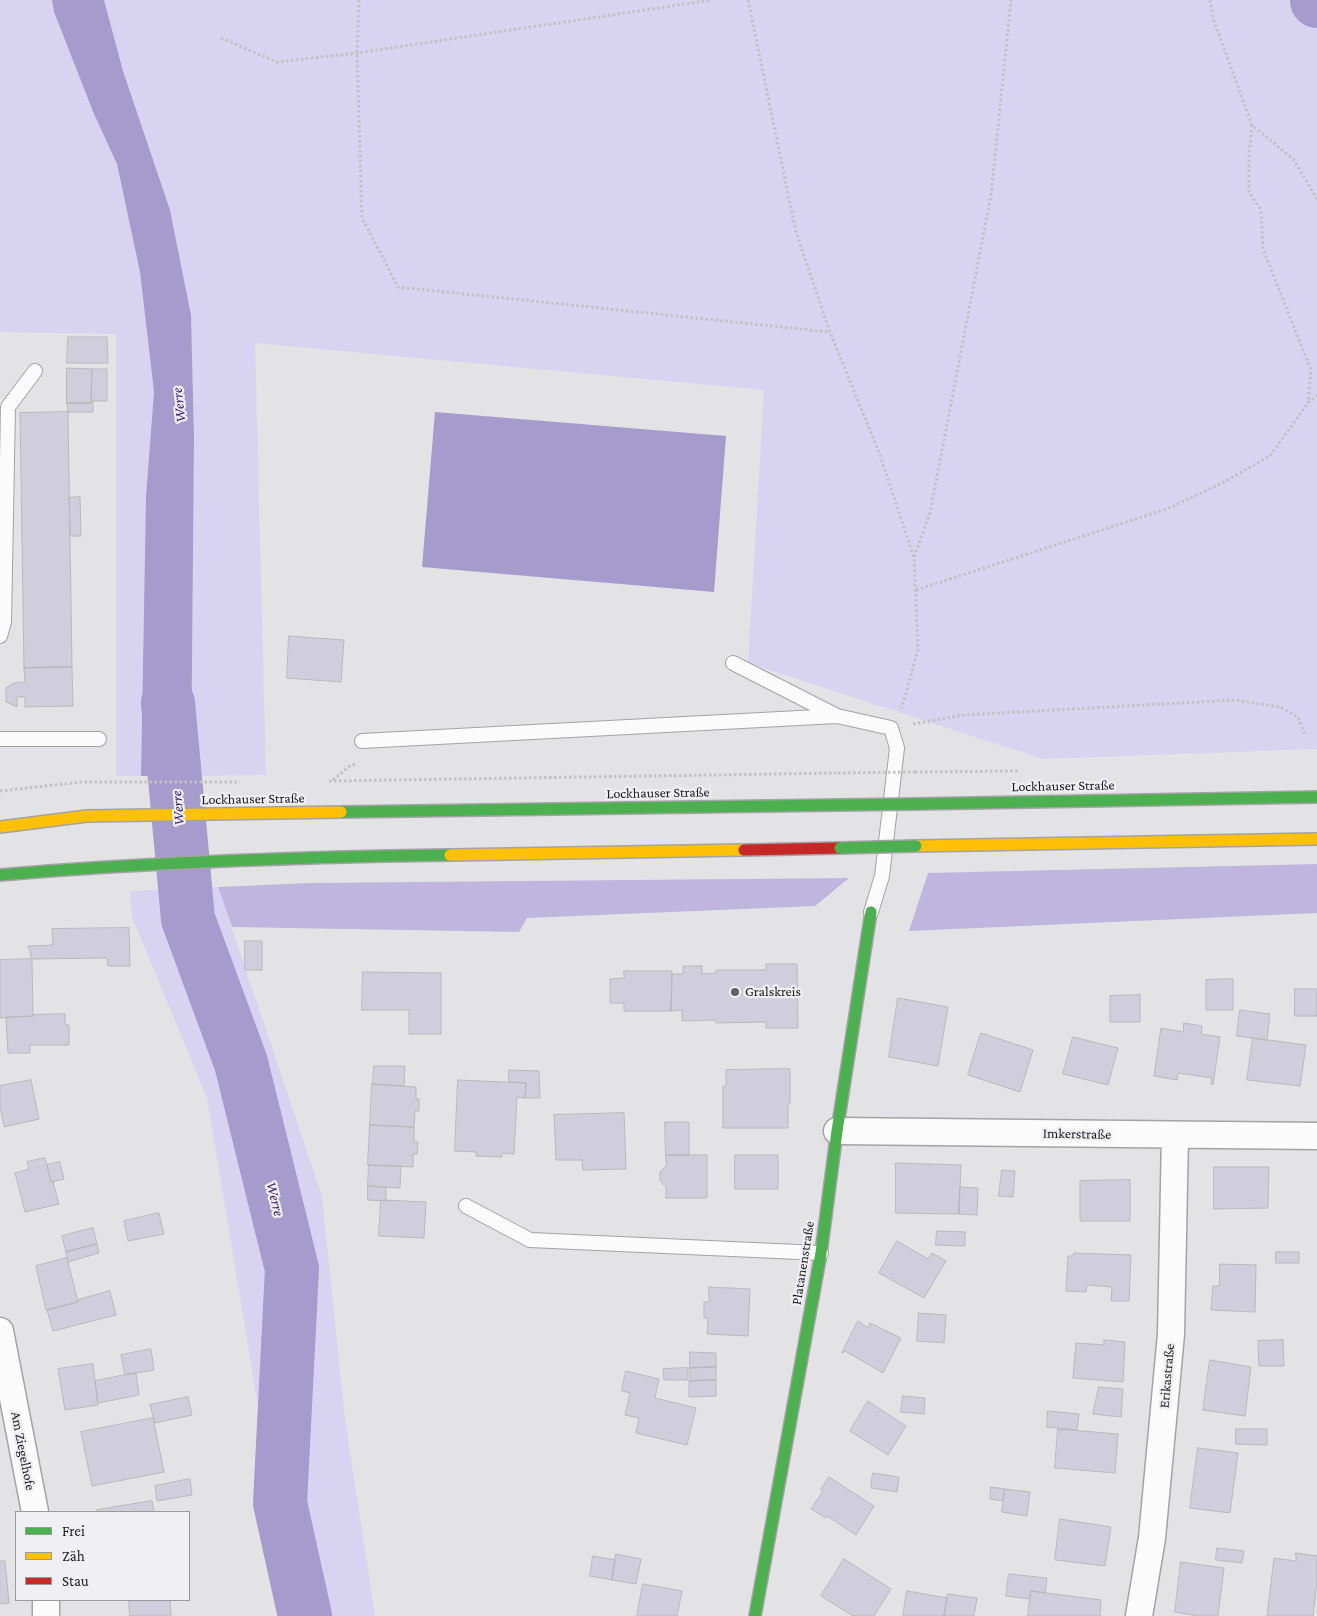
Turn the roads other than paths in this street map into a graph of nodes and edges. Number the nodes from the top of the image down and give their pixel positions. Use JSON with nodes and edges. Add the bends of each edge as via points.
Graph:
{"nodes":[{"id":1,"x":35,"y":371,"type":"dead end"},
{"id":2,"x":0,"y":636,"type":"edge"},
{"id":3,"x":734,"y":664,"type":"dead end"},
{"id":4,"x":837,"y":716,"type":"junction"},
{"id":5,"x":0,"y":739,"type":"edge"},
{"id":6,"x":99,"y":739,"type":"dead end"},
{"id":7,"x":362,"y":741,"type":"dead end"},
{"id":8,"x":1317,"y":796,"type":"edge"},
{"id":9,"x":0,"y":827,"type":"edge"},
{"id":10,"x":1317,"y":839,"type":"edge"},
{"id":11,"x":0,"y":876,"type":"edge"},
{"id":12,"x":871,"y":912,"type":"joint"},
{"id":13,"x":837,"y":1131,"type":"junction"},
{"id":14,"x":1175,"y":1136,"type":"junction"},
{"id":15,"x":1317,"y":1136,"type":"edge"},
{"id":16,"x":466,"y":1206,"type":"dead end"},
{"id":17,"x":821,"y":1253,"type":"junction"},
{"id":18,"x":0,"y":1331,"type":"edge"},
{"id":19,"x":35,"y":1511,"type":"edge"},
{"id":20,"x":46,"y":1601,"type":"edge"},
{"id":21,"x":46,"y":1616,"type":"edge"},
{"id":22,"x":755,"y":1616,"type":"edge"},
{"id":23,"x":1139,"y":1616,"type":"edge"}],
"edges":[{"from":1,"to":2,"type":"lane","via":[[8,407],[4,622]]},
{"from":3,"to":4,"type":"lane"},
{"from":4,"to":7,"type":"lane"},
{"from":4,"to":12,"type":"lane","via":[[891,728],[897,748],[882,876]]},
{"from":5,"to":6,"type":"lane"},
{"from":8,"to":9,"type":"main road","name":"Lockhauser Straße","bridge":true,"via":[[86,816]]},
{"from":10,"to":11,"type":"main road","bridge":true,"via":[[307,857],[93,867]]},
{"from":12,"to":13,"type":"main road","name":"Platanenstraße"},
{"from":13,"to":14,"type":"street","name":"Imkerstraße"},
{"from":13,"to":17,"type":"main road","name":"Platanenstraße"},
{"from":14,"to":15,"type":"street","name":"Imkerstraße"},
{"from":14,"to":23,"type":"street","name":"Erikastraße","via":[[1170,1334],[1152,1538]]},
{"from":16,"to":17,"type":"lane","via":[[530,1240]]},
{"from":17,"to":22,"type":"main road","name":"Platanenstraße"},
{"from":18,"to":19,"type":"street","name":"Am Ziegelhofe"},
{"from":20,"to":21,"type":"street"}]}
